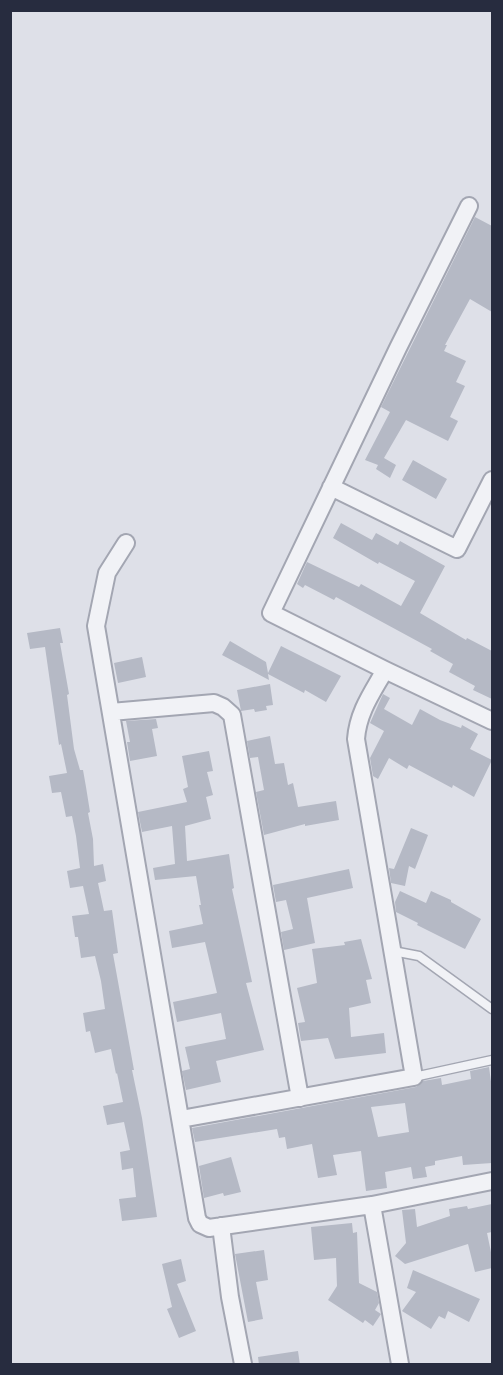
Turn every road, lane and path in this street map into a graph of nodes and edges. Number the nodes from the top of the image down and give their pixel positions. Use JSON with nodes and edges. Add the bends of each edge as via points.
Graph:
{"nodes":[{"id":1,"x":469,"y":206,"type":"dead end"},
{"id":2,"x":492,"y":480,"type":"edge"},
{"id":3,"x":331,"y":488,"type":"junction"},
{"id":4,"x":126,"y":543,"type":"dead end"},
{"id":5,"x":385,"y":670,"type":"junction"},
{"id":6,"x":111,"y":712,"type":"junction"},
{"id":7,"x":492,"y":721,"type":"edge"},
{"id":8,"x":393,"y":951,"type":"junction"},
{"id":9,"x":492,"y":1009,"type":"edge"},
{"id":10,"x":492,"y":1060,"type":"edge"},
{"id":11,"x":414,"y":1077,"type":"junction"},
{"id":12,"x":300,"y":1098,"type":"junction"},
{"id":13,"x":181,"y":1119,"type":"junction"},
{"id":14,"x":492,"y":1182,"type":"edge"},
{"id":15,"x":372,"y":1205,"type":"junction"},
{"id":16,"x":221,"y":1226,"type":"junction"},
{"id":17,"x":243,"y":1365,"type":"edge"},
{"id":18,"x":400,"y":1365,"type":"edge"}],
"edges":[{"from":1,"to":3,"type":"street"},
{"from":2,"to":3,"type":"street","via":[[457,549]]},
{"from":3,"to":5,"type":"street","via":[[271,613]]},
{"from":4,"to":6,"type":"street","via":[[107,573],[96,626]]},
{"from":5,"to":7,"type":"street"},
{"from":5,"to":8,"type":"street","via":[[363,708],[356,739]]},
{"from":6,"to":12,"type":"street","via":[[214,703],[232,715]]},
{"from":6,"to":13,"type":"street"},
{"from":8,"to":9,"type":"lane","via":[[419,956]]},
{"from":8,"to":11,"type":"street"},
{"from":10,"to":11,"type":"lane"},
{"from":11,"to":12,"type":"street"},
{"from":12,"to":13,"type":"street"},
{"from":13,"to":16,"type":"street","via":[[197,1218],[209,1228]]},
{"from":14,"to":15,"type":"street"},
{"from":15,"to":16,"type":"street"},
{"from":15,"to":18,"type":"street"},
{"from":16,"to":17,"type":"street"}]}
